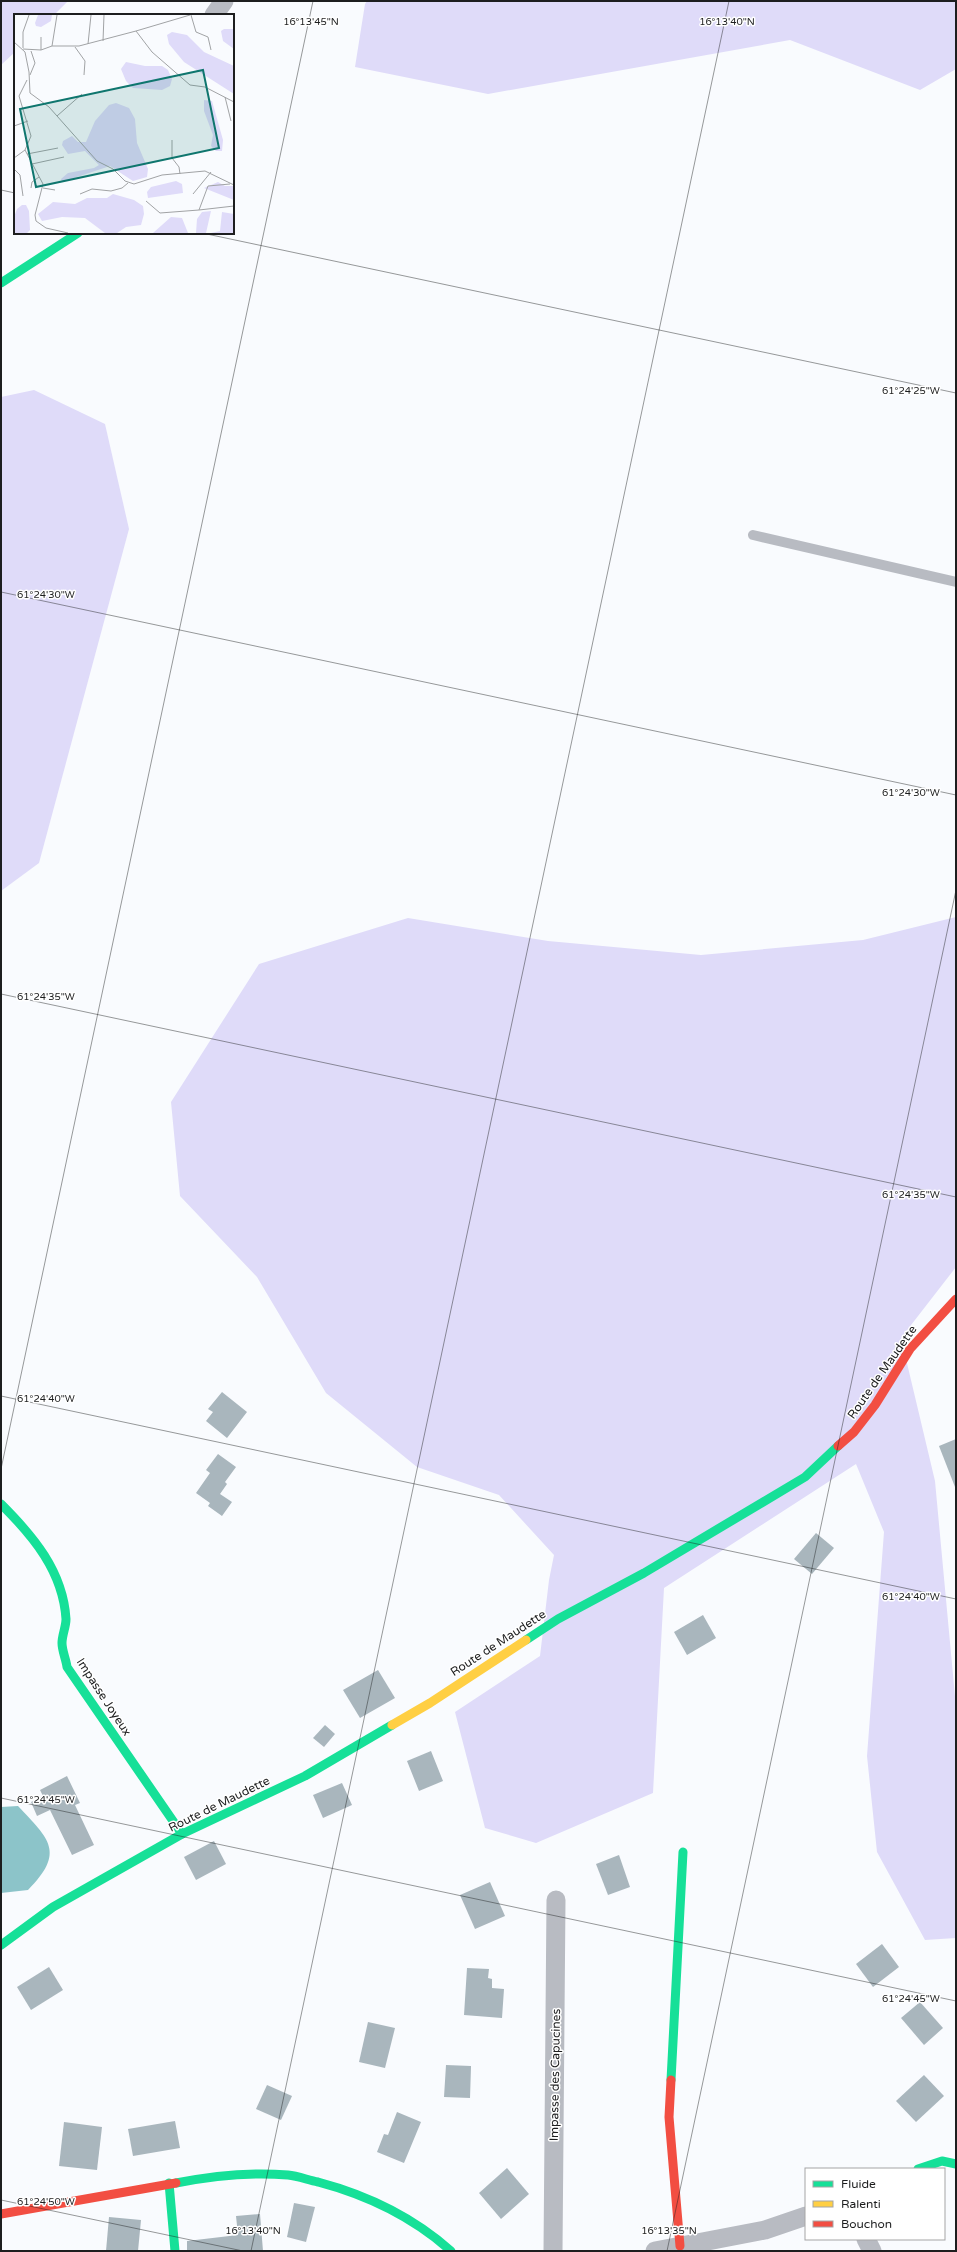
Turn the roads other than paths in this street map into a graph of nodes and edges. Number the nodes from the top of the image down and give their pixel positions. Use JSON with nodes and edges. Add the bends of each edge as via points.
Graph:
{"nodes":[{"id":1,"x":224,"y":1,"type":"edge"},
{"id":2,"x":215,"y":14,"type":"edge"},
{"id":3,"x":76,"y":234,"type":"edge"},
{"id":4,"x":1,"y":283,"type":"edge"},
{"id":5,"x":753,"y":535,"type":"dead end"},
{"id":6,"x":956,"y":582,"type":"edge"},
{"id":7,"x":956,"y":1299,"type":"edge"},
{"id":8,"x":1,"y":1504,"type":"edge"},
{"id":9,"x":182,"y":1834,"type":"junction"},
{"id":10,"x":684,"y":1852,"type":"dead end"},
{"id":11,"x":556,"y":1900,"type":"dead end"},
{"id":12,"x":1,"y":1945,"type":"edge"},
{"id":13,"x":956,"y":2164,"type":"edge"},
{"id":14,"x":921,"y":2168,"type":"edge"},
{"id":15,"x":170,"y":2183,"type":"junction"},
{"id":16,"x":1,"y":2214,"type":"edge"},
{"id":17,"x":805,"y":2216,"type":"edge"},
{"id":18,"x":866,"y":2240,"type":"edge"},
{"id":19,"x":680,"y":2246,"type":"junction"},
{"id":20,"x":175,"y":2251,"type":"edge"},
{"id":21,"x":451,"y":2251,"type":"edge"},
{"id":22,"x":553,"y":2251,"type":"edge"},
{"id":23,"x":655,"y":2251,"type":"edge"},
{"id":24,"x":872,"y":2251,"type":"edge"}],
"edges":[{"from":1,"to":2,"type":"street"},
{"from":3,"to":4,"type":"street"},
{"from":5,"to":6,"type":"lane"},
{"from":7,"to":9,"type":"street","name":"Route de Maudette","via":[[910,1349],[876,1405],[854,1432],[806,1476],[644,1573],[558,1619],[430,1703],[305,1776]]},
{"from":8,"to":9,"type":"street","name":"Impasse Joyeux","via":[[19,1521],[52,1564],[62,1591],[66,1620],[62,1645],[67,1667]]},
{"from":9,"to":12,"type":"street","name":"Route de Maudette","via":[[53,1907]]},
{"from":10,"to":19,"type":"street","via":[[669,2117]]},
{"from":11,"to":22,"type":"street","name":"Impasse des Capucines"},
{"from":13,"to":14,"type":"street","via":[[942,2162]]},
{"from":15,"to":16,"type":"street"},
{"from":15,"to":20,"type":"street"},
{"from":15,"to":21,"type":"street","via":[[207,2177],[289,2175],[345,2189],[397,2212],[433,2235]]},
{"from":17,"to":19,"type":"street","via":[[765,2230]]},
{"from":18,"to":24,"type":"street"},
{"from":19,"to":23,"type":"street"}]}
